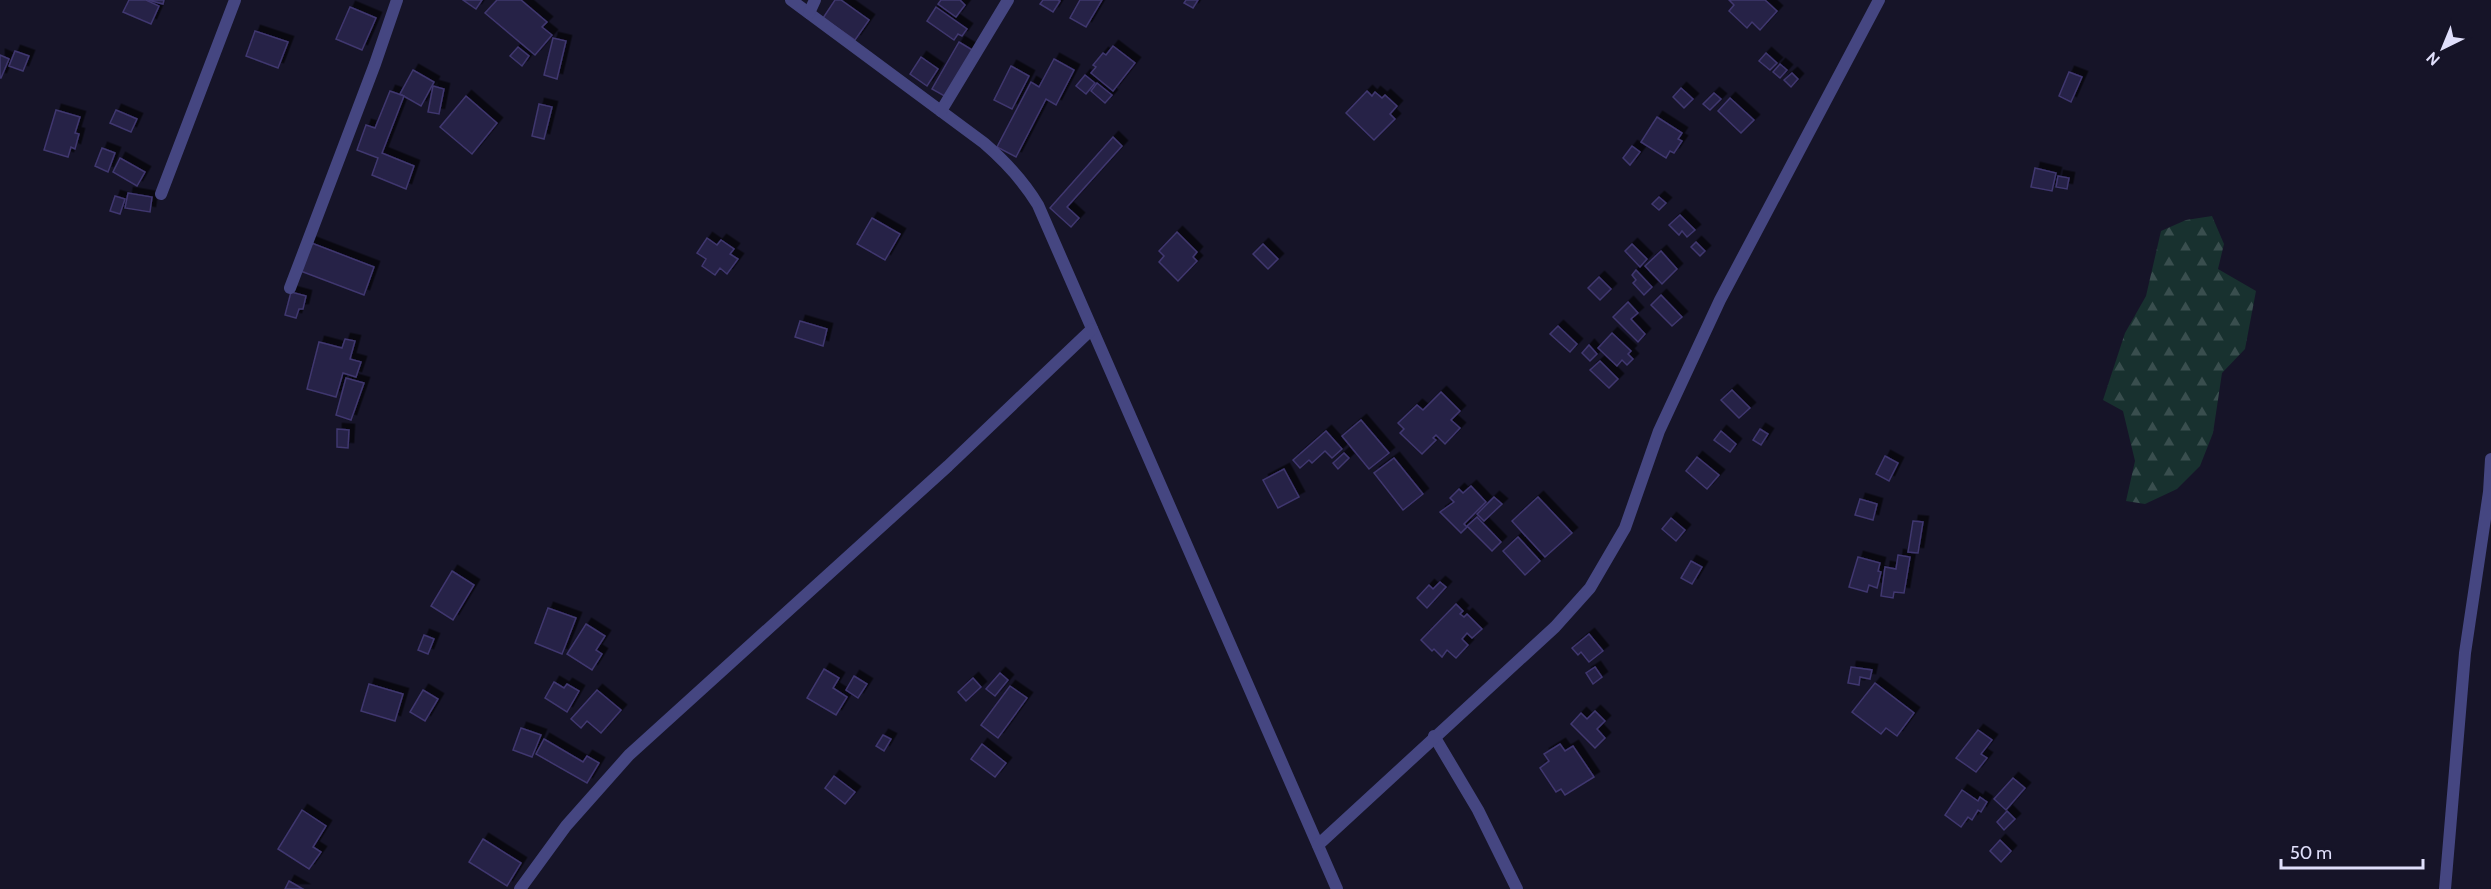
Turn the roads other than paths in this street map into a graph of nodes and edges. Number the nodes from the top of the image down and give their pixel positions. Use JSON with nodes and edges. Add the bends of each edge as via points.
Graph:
{"nodes":[{"id":1,"x":235,"y":0,"type":"edge"},
{"id":2,"x":397,"y":0,"type":"edge"},
{"id":3,"x":791,"y":0,"type":"edge"},
{"id":4,"x":815,"y":0,"type":"edge"},
{"id":5,"x":1008,"y":0,"type":"edge"},
{"id":6,"x":1879,"y":0,"type":"edge"},
{"id":7,"x":809,"y":13,"type":"junction"},
{"id":8,"x":941,"y":111,"type":"junction"},
{"id":9,"x":161,"y":194,"type":"dead end"},
{"id":10,"x":290,"y":288,"type":"dead end"},
{"id":11,"x":1092,"y":329,"type":"junction"},
{"id":12,"x":2491,"y":459,"type":"edge"},
{"id":13,"x":1434,"y":736,"type":"junction"},
{"id":14,"x":1318,"y":845,"type":"junction"},
{"id":15,"x":519,"y":889,"type":"edge"},
{"id":16,"x":1337,"y":889,"type":"edge"},
{"id":17,"x":1517,"y":889,"type":"edge"},
{"id":18,"x":2445,"y":889,"type":"edge"}],
"edges":[{"from":1,"to":9,"type":"street"},
{"from":2,"to":10,"type":"street"},
{"from":3,"to":7,"type":"street"},
{"from":4,"to":7,"type":"street"},
{"from":5,"to":8,"type":"street"},
{"from":6,"to":13,"type":"street","via":[[1720,300],[1659,431],[1625,528],[1590,588],[1555,627]]},
{"from":7,"to":8,"type":"street"},
{"from":8,"to":11,"type":"street","via":[[1008,164],[1025,183]]},
{"from":11,"to":14,"type":"street"},
{"from":11,"to":15,"type":"street","via":[[948,466],[630,754],[566,826]]},
{"from":12,"to":18,"type":"street","via":[[2465,653]]},
{"from":13,"to":14,"type":"street"},
{"from":13,"to":17,"type":"street","via":[[1478,810]]},
{"from":14,"to":16,"type":"street"}]}
